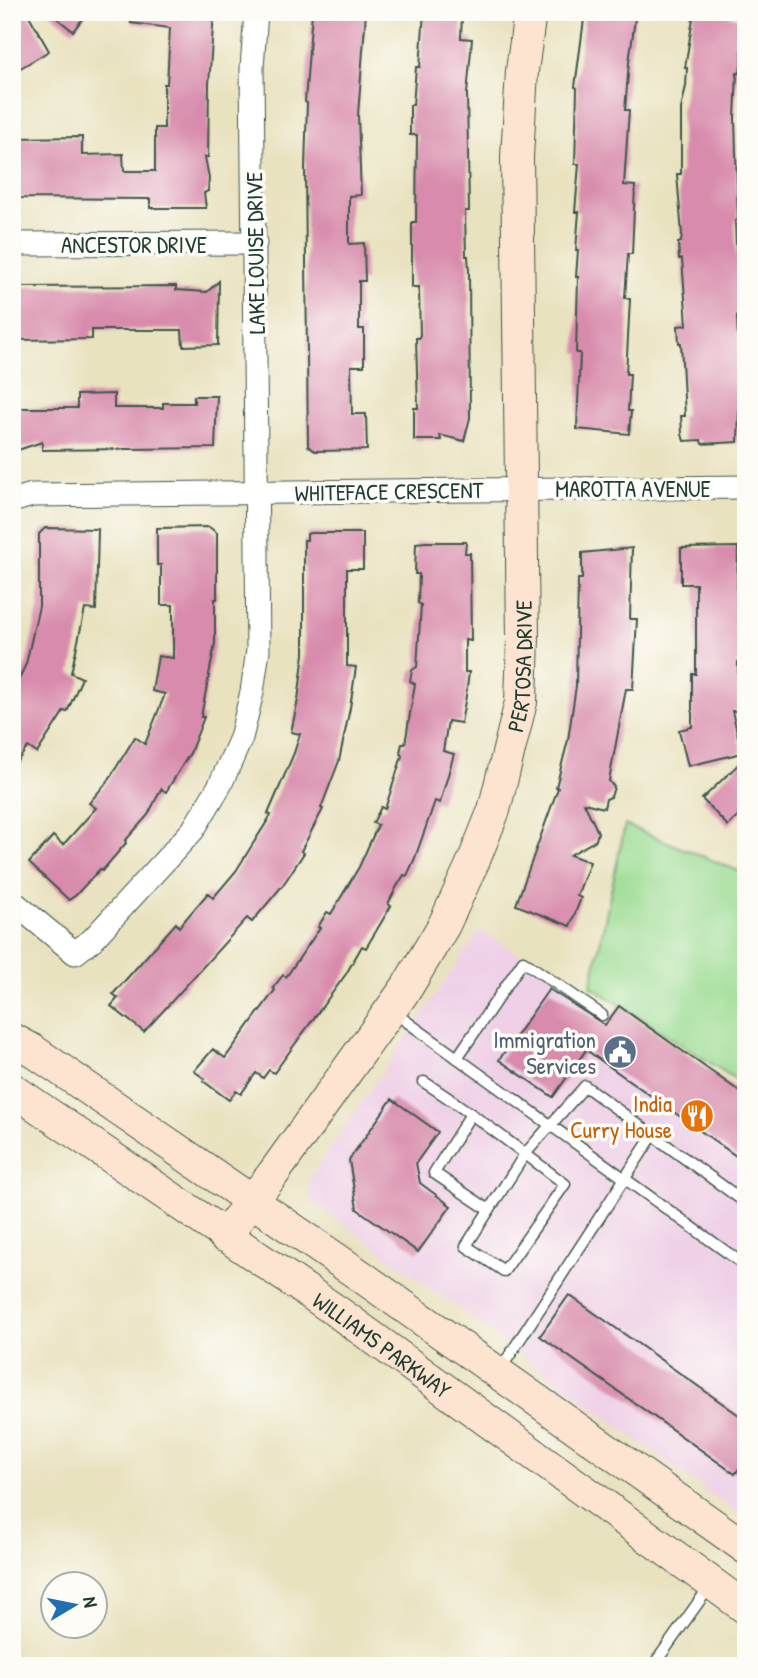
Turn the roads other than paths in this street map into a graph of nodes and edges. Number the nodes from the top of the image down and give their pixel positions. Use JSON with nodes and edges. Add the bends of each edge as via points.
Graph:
{"nodes":[{"id":1,"x":256,"y":12,"type":"edge"},
{"id":2,"x":530,"y":12,"type":"edge"},
{"id":3,"x":255,"y":243,"type":"junction"},
{"id":4,"x":12,"y":244,"type":"edge"},
{"id":5,"x":746,"y":487,"type":"edge"},
{"id":6,"x":521,"y":489,"type":"junction"},
{"id":7,"x":258,"y":494,"type":"junction"},
{"id":8,"x":12,"y":501,"type":"edge"},
{"id":9,"x":12,"y":901,"type":"edge"},
{"id":10,"x":390,"y":1010,"type":"junction"},
{"id":11,"x":602,"y":1015,"type":"dead end"},
{"id":12,"x":12,"y":1040,"type":"edge"},
{"id":13,"x":457,"y":1058,"type":"junction"},
{"id":14,"x":424,"y":1082,"type":"dead end"},
{"id":15,"x":12,"y":1089,"type":"edge"},
{"id":16,"x":471,"y":1114,"type":"junction"},
{"id":17,"x":551,"y":1127,"type":"junction"},
{"id":18,"x":653,"y":1135,"type":"junction"},
{"id":19,"x":525,"y":1154,"type":"junction"},
{"id":20,"x":625,"y":1180,"type":"junction"},
{"id":21,"x":250,"y":1201,"type":"junction"},
{"id":22,"x":746,"y":1203,"type":"edge"},
{"id":23,"x":489,"y":1210,"type":"junction"},
{"id":24,"x":224,"y":1236,"type":"junction"},
{"id":25,"x":746,"y":1266,"type":"edge"},
{"id":26,"x":498,"y":1373,"type":"junction"},
{"id":27,"x":746,"y":1548,"type":"edge"},
{"id":28,"x":712,"y":1584,"type":"junction"},
{"id":29,"x":746,"y":1608,"type":"edge"},
{"id":30,"x":653,"y":1666,"type":"edge"}],
"edges":[{"from":1,"to":3,"type":"street","name":"LAKE LOUISE DRIVE","via":[[252,68]]},
{"from":2,"to":6,"type":"main road","name":"PERTOSA DRIVE","via":[[517,157]]},
{"from":3,"to":4,"type":"street","name":"ANCESTOR DRIVE"},
{"from":3,"to":7,"type":"street","name":"LAKE LOUISE DRIVE"},
{"from":5,"to":6,"type":"street","name":"MAROTTA AVENUE"},
{"from":6,"to":7,"type":"street","name":"WHITEFACE CRESCENT"},
{"from":6,"to":10,"type":"main road","name":"PERTOSA DRIVE","via":[[521,702],[500,787],[444,925]]},
{"from":7,"to":8,"type":"street","name":"WHITEFACE CRESCENT","via":[[32,495]]},
{"from":7,"to":9,"type":"street","via":[[258,650],[252,692],[241,738],[193,830],[75,953]]},
{"from":10,"to":13,"type":"lane"},
{"from":10,"to":21,"type":"main road","name":"PERTOSA DRIVE"},
{"from":11,"to":13,"type":"lane","via":[[523,961]]},
{"from":12,"to":21,"type":"main road","name":"WILLIAMS PARKWAY"},
{"from":13,"to":17,"type":"lane"},
{"from":14,"to":16,"type":"lane"},
{"from":15,"to":24,"type":"main road","name":"WILLIAMS PARKWAY"},
{"from":16,"to":19,"type":"lane"},
{"from":16,"to":23,"type":"lane","via":[[434,1172]]},
{"from":17,"to":18,"type":"lane","via":[[585,1086]]},
{"from":17,"to":19,"type":"lane"},
{"from":17,"to":20,"type":"lane"},
{"from":18,"to":20,"type":"lane"},
{"from":18,"to":22,"type":"lane"},
{"from":19,"to":23,"type":"lane"},
{"from":19,"to":23,"type":"lane","via":[[565,1184],[504,1271],[466,1246]]},
{"from":20,"to":25,"type":"lane"},
{"from":20,"to":26,"type":"lane"},
{"from":21,"to":24,"type":"main road","name":"PERTOSA DRIVE"},
{"from":21,"to":26,"type":"main road","name":"WILLIAMS PARKWAY"},
{"from":24,"to":28,"type":"main road","name":"WILLIAMS PARKWAY","via":[[339,1313]]},
{"from":26,"to":27,"type":"main road","name":"WILLIAMS PARKWAY"},
{"from":28,"to":29,"type":"main road","name":"WILLIAMS PARKWAY"},
{"from":28,"to":30,"type":"lane"}]}
